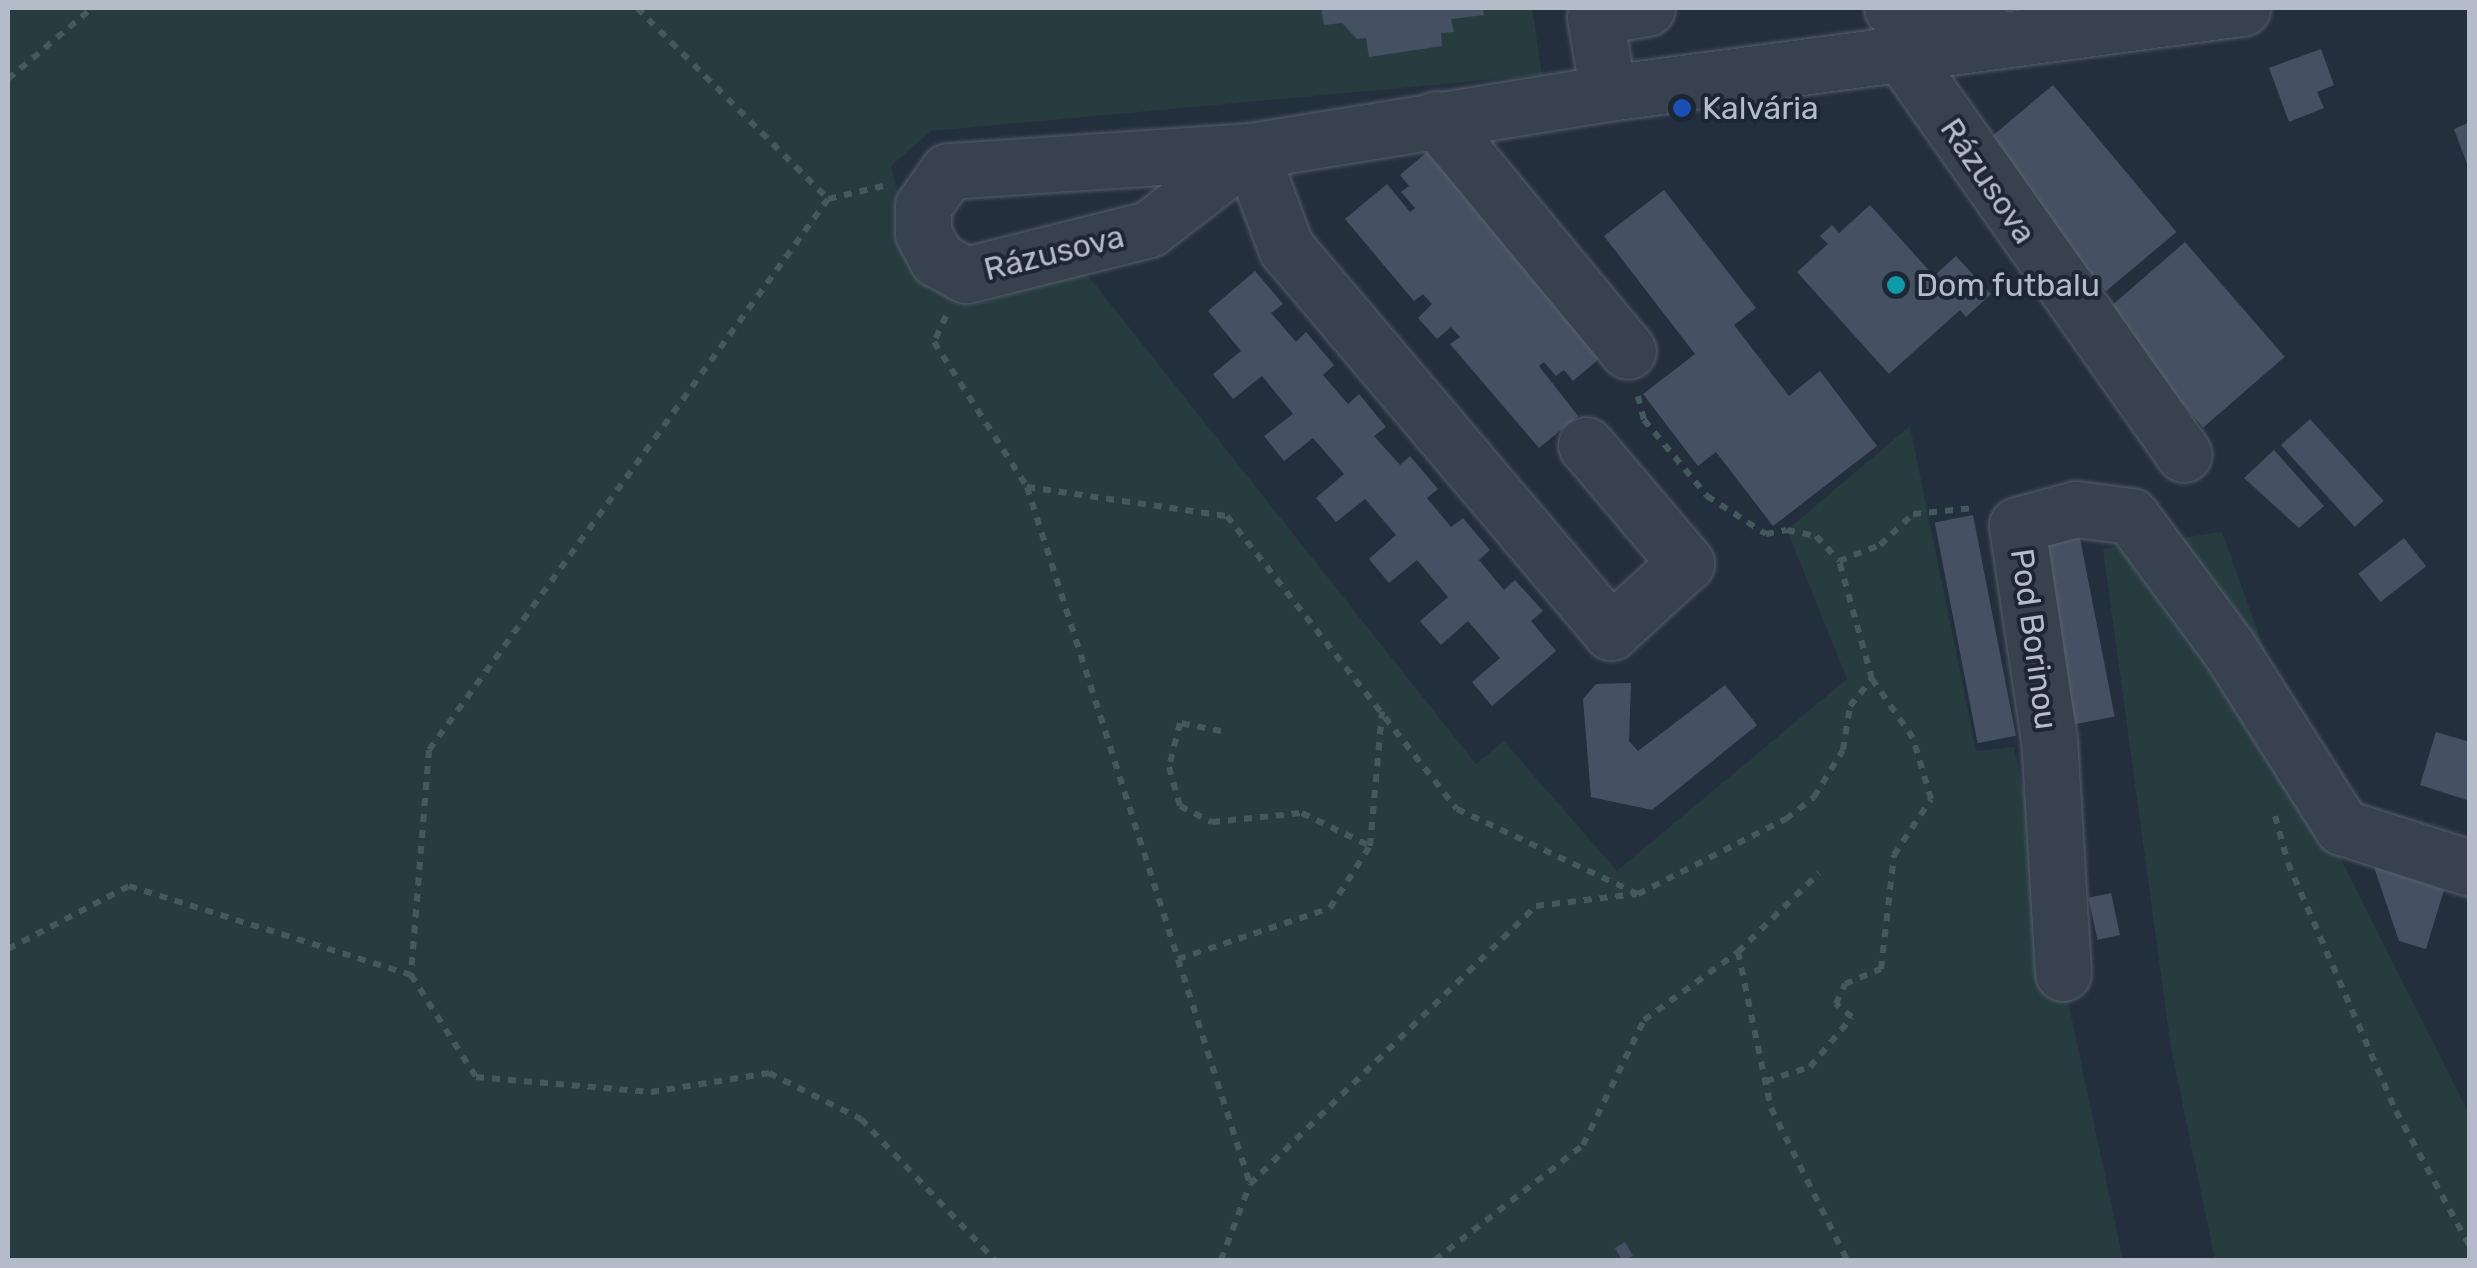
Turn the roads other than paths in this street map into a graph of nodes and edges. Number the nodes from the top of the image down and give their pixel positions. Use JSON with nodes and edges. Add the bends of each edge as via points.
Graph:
{"nodes":[{"id":1,"x":1647,"y":8,"type":"edge"},
{"id":2,"x":2242,"y":8,"type":"edge"},
{"id":3,"x":1993,"y":24,"type":"edge"},
{"id":4,"x":1896,"y":30,"type":"edge"},
{"id":5,"x":1608,"y":92,"type":"junction"},
{"id":6,"x":1436,"y":119,"type":"junction"},
{"id":7,"x":1250,"y":150,"type":"junction"},
{"id":8,"x":1628,"y":352,"type":"road end"},
{"id":9,"x":1586,"y":444,"type":"dead end"},
{"id":10,"x":2184,"y":454,"type":"dead end"},
{"id":11,"x":2470,"y":868,"type":"edge"},
{"id":12,"x":2063,"y":974,"type":"dead end"}],
"edges":[{"from":1,"to":5,"type":"street","via":[[1594,17]]},
{"from":2,"to":3,"type":"street","name":"Rázusova"},
{"from":3,"to":4,"type":"street","name":"Rázusova"},
{"from":4,"to":5,"type":"street","name":"Rázusova"},
{"from":4,"to":10,"type":"street","name":"Rázusova"},
{"from":5,"to":6,"type":"street","name":"Rázusova"},
{"from":6,"to":7,"type":"street","name":"Rázusova"},
{"from":6,"to":8,"type":"street"},
{"from":7,"to":7,"type":"street","name":"Rázusova","via":[[1149,229],[966,274],[937,260],[922,233],[923,206],[948,171]]},
{"from":7,"to":9,"type":"street","via":[[1286,248],[1611,632],[1686,563]]},
{"from":11,"to":12,"type":"street","name":"Pod Borinou","via":[[2342,827],[2229,648],[2131,516],[2076,509],[2017,525],[2049,740]]}]}
